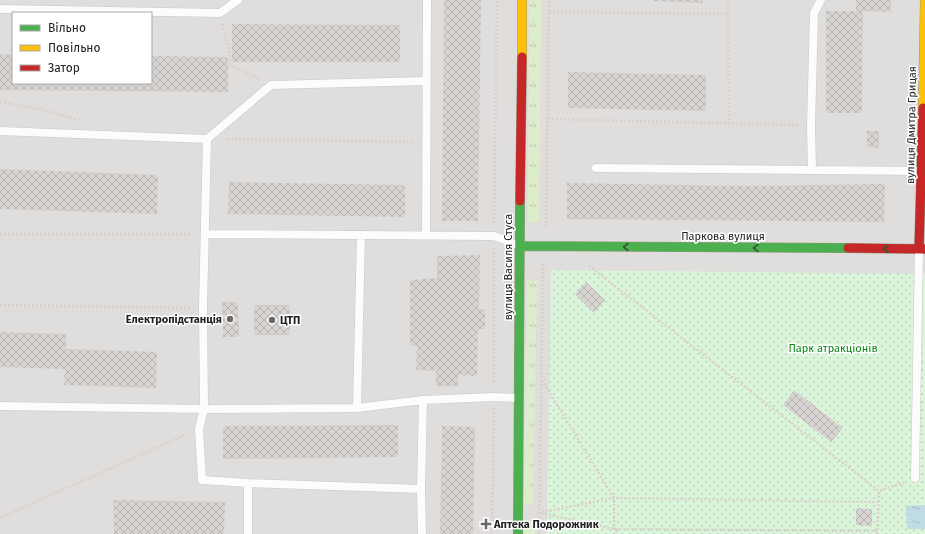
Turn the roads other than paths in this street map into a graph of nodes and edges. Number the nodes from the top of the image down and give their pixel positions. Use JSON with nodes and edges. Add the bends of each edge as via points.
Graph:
{"nodes":[{"id":1,"x":238,"y":0,"type":"edge"},
{"id":2,"x":427,"y":0,"type":"edge"},
{"id":3,"x":522,"y":0,"type":"edge"},
{"id":4,"x":821,"y":0,"type":"edge"},
{"id":5,"x":925,"y":0,"type":"edge"},
{"id":6,"x":0,"y":9,"type":"edge"},
{"id":7,"x":427,"y":81,"type":"junction"},
{"id":8,"x":924,"y":90,"type":"edge"},
{"id":9,"x":0,"y":131,"type":"edge"},
{"id":10,"x":207,"y":139,"type":"junction"},
{"id":11,"x":596,"y":168,"type":"dead end"},
{"id":12,"x":812,"y":170,"type":"junction"},
{"id":13,"x":922,"y":171,"type":"junction"},
{"id":14,"x":205,"y":234,"type":"junction"},
{"id":15,"x":361,"y":235,"type":"junction"},
{"id":16,"x":426,"y":235,"type":"junction"},
{"id":17,"x":520,"y":246,"type":"junction"},
{"id":18,"x":922,"y":249,"type":"edge"},
{"id":19,"x":519,"y":398,"type":"junction"},
{"id":20,"x":423,"y":400,"type":"junction"},
{"id":21,"x":0,"y":406,"type":"edge"},
{"id":22,"x":356,"y":408,"type":"junction"},
{"id":23,"x":204,"y":410,"type":"junction"},
{"id":24,"x":915,"y":478,"type":"road end"},
{"id":25,"x":248,"y":483,"type":"junction"},
{"id":26,"x":421,"y":489,"type":"junction"},
{"id":27,"x":248,"y":534,"type":"edge"},
{"id":28,"x":422,"y":534,"type":"edge"},
{"id":29,"x":518,"y":534,"type":"edge"}],
"edges":[{"from":1,"to":6,"type":"lane","via":[[220,13]]},
{"from":2,"to":7,"type":"lane"},
{"from":3,"to":17,"type":"street","name":"вулиця Василя Стуса"},
{"from":4,"to":12,"type":"lane","via":[[814,13]]},
{"from":5,"to":8,"type":"street","name":"вулиця Дмитра Грицая"},
{"from":7,"to":10,"type":"lane","via":[[271,85]]},
{"from":7,"to":16,"type":"lane"},
{"from":8,"to":13,"type":"street","name":"вулиця Дмитра Грицая"},
{"from":9,"to":10,"type":"lane"},
{"from":10,"to":14,"type":"lane"},
{"from":11,"to":12,"type":"lane"},
{"from":12,"to":13,"type":"lane"},
{"from":13,"to":18,"type":"street","name":"вулиця Дмитра Грицая"},
{"from":14,"to":15,"type":"lane"},
{"from":14,"to":23,"type":"lane"},
{"from":15,"to":16,"type":"lane"},
{"from":15,"to":22,"type":"lane"},
{"from":16,"to":17,"type":"lane","via":[[494,236]]},
{"from":18,"to":17,"type":"street","name":"Паркова вулиця","one_way":true},
{"from":17,"to":19,"type":"street","name":"вулиця Василя Стуса"},
{"from":18,"to":24,"type":"lane"},
{"from":19,"to":20,"type":"lane"},
{"from":19,"to":29,"type":"street","name":"вулиця Василя Стуса"},
{"from":20,"to":22,"type":"lane"},
{"from":20,"to":26,"type":"lane"},
{"from":21,"to":23,"type":"lane"},
{"from":22,"to":23,"type":"lane"},
{"from":23,"to":25,"type":"lane","via":[[199,429],[202,480]]},
{"from":25,"to":26,"type":"lane"},
{"from":25,"to":27,"type":"lane"},
{"from":26,"to":28,"type":"lane"}]}
